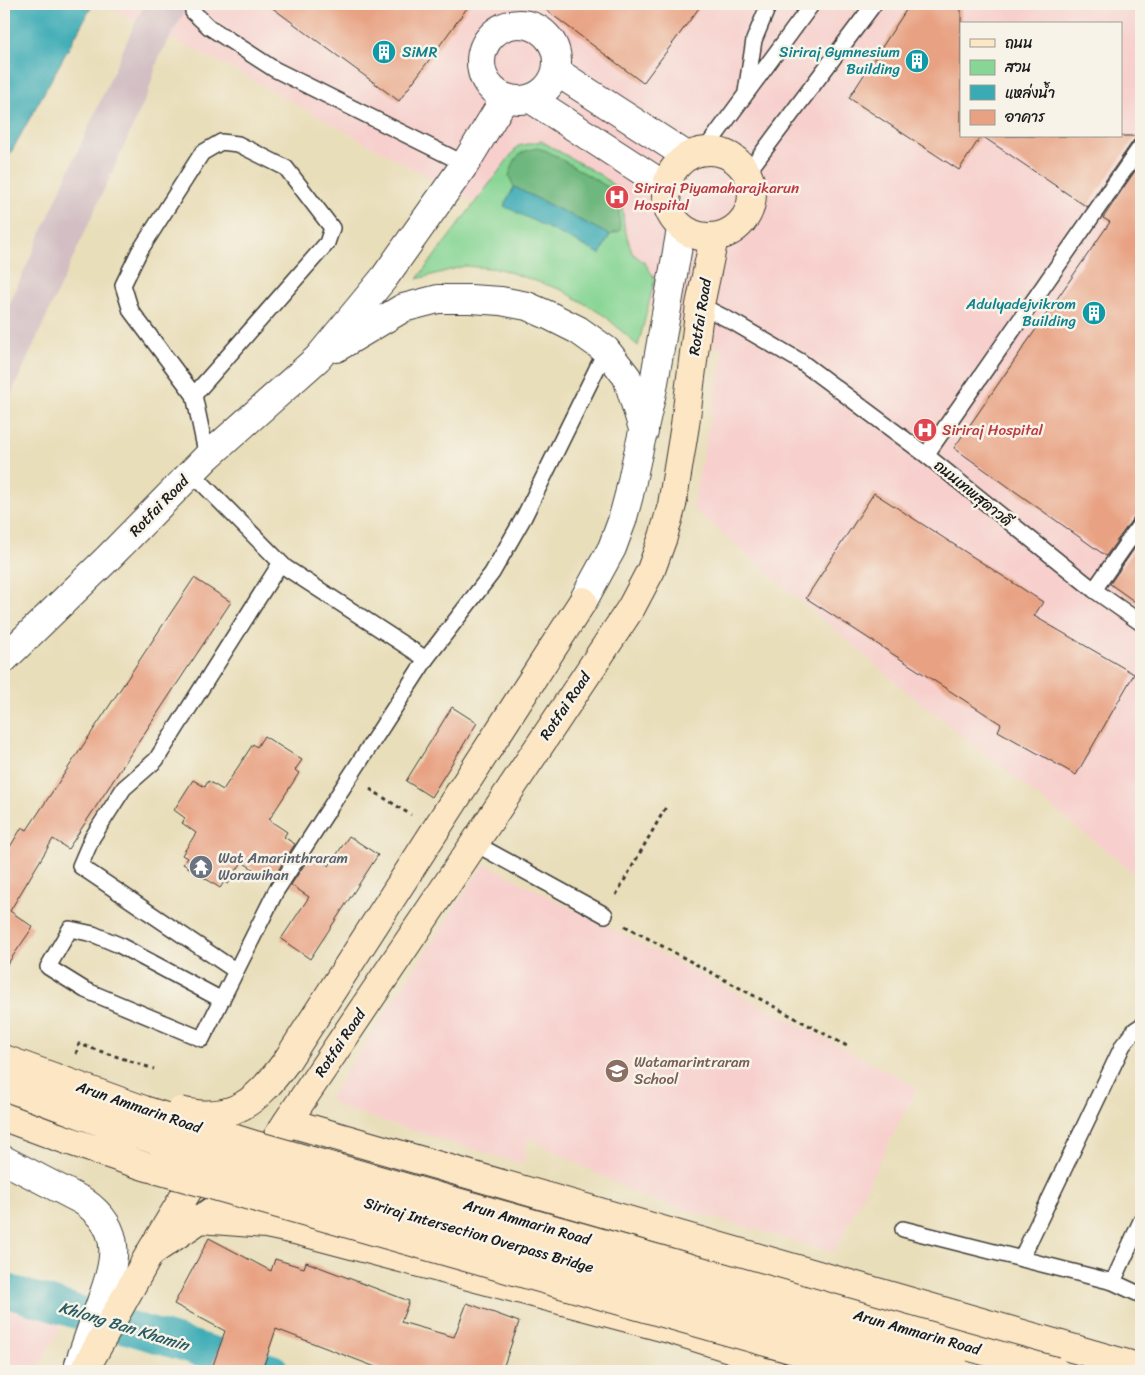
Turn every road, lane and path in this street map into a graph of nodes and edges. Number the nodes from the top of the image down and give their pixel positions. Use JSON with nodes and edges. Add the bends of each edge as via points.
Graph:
{"nodes":[{"id":1,"x":193,"y":4,"type":"edge"},
{"id":2,"x":768,"y":4,"type":"edge"},
{"id":3,"x":812,"y":4,"type":"edge"},
{"id":4,"x":874,"y":4,"type":"edge"},
{"id":5,"x":557,"y":72,"type":"junction"},
{"id":6,"x":746,"y":94,"type":"junction"},
{"id":7,"x":518,"y":99,"type":"junction"},
{"id":8,"x":1141,"y":146,"type":"edge"},
{"id":9,"x":696,"y":154,"type":"junction"},
{"id":10,"x":465,"y":164,"type":"junction"},
{"id":11,"x":747,"y":173,"type":"junction"},
{"id":12,"x":665,"y":186,"type":"junction"},
{"id":13,"x":682,"y":229,"type":"junction"},
{"id":14,"x":714,"y":238,"type":"junction"},
{"id":15,"x":700,"y":305,"type":"junction"},
{"id":16,"x":606,"y":350,"type":"junction"},
{"id":17,"x":318,"y":358,"type":"junction"},
{"id":18,"x":194,"y":394,"type":"junction"},
{"id":19,"x":644,"y":432,"type":"junction"},
{"id":20,"x":926,"y":455,"type":"junction"},
{"id":21,"x":199,"y":465,"type":"junction"},
{"id":22,"x":1141,"y":523,"type":"edge"},
{"id":23,"x":286,"y":568,"type":"junction"},
{"id":24,"x":1094,"y":590,"type":"junction"},
{"id":25,"x":583,"y":601,"type":"joint"},
{"id":26,"x":1141,"y":623,"type":"edge"},
{"id":27,"x":4,"y":659,"type":"edge"},
{"id":28,"x":426,"y":659,"type":"junction"},
{"id":29,"x":351,"y":776,"type":"junction"},
{"id":30,"x":666,"y":807,"type":"dead end"},
{"id":31,"x":415,"y":818,"type":"dead end"},
{"id":32,"x":474,"y":843,"type":"junction"},
{"id":33,"x":605,"y":915,"type":"junction"},
{"id":34,"x":236,"y":971,"type":"junction"},
{"id":35,"x":222,"y":1000,"type":"junction"},
{"id":36,"x":1141,"y":1026,"type":"edge"},
{"id":37,"x":79,"y":1044,"type":"dead end"},
{"id":38,"x":847,"y":1046,"type":"dead end"},
{"id":39,"x":4,"y":1059,"type":"edge"},
{"id":40,"x":154,"y":1069,"type":"dead end"},
{"id":41,"x":68,"y":1082,"type":"junction"},
{"id":42,"x":4,"y":1086,"type":"edge"},
{"id":43,"x":4,"y":1116,"type":"edge"},
{"id":44,"x":287,"y":1122,"type":"junction"},
{"id":45,"x":4,"y":1160,"type":"edge"},
{"id":46,"x":200,"y":1219,"type":"junction"},
{"id":47,"x":1141,"y":1221,"type":"edge"},
{"id":48,"x":904,"y":1229,"type":"dead end"},
{"id":49,"x":150,"y":1253,"type":"junction"},
{"id":50,"x":1021,"y":1259,"type":"junction"},
{"id":51,"x":1113,"y":1282,"type":"junction"},
{"id":52,"x":120,"y":1284,"type":"junction"},
{"id":53,"x":1141,"y":1295,"type":"edge"},
{"id":54,"x":97,"y":1334,"type":"junction"},
{"id":55,"x":1141,"y":1368,"type":"edge"},
{"id":56,"x":76,"y":1371,"type":"edge"},
{"id":57,"x":84,"y":1371,"type":"edge"},
{"id":58,"x":802,"y":1371,"type":"edge"},
{"id":59,"x":868,"y":1371,"type":"edge"},
{"id":60,"x":957,"y":1371,"type":"edge"},
{"id":61,"x":1055,"y":1371,"type":"edge"}],
"edges":[{"from":1,"to":10,"type":"lane","via":[[193,12],[209,28],[274,69]]},
{"from":2,"to":6,"type":"lane","via":[[754,40]]},
{"from":3,"to":6,"type":"lane"},
{"from":4,"to":11,"type":"lane"},
{"from":5,"to":7,"type":"street","name":"Rotfai Road","via":[[542,93]]},
{"from":5,"to":7,"type":"street","via":[[555,47],[548,36],[526,24],[502,28],[484,46],[482,70],[494,92]]},
{"from":5,"to":9,"type":"street"},
{"from":6,"to":9,"type":"lane"},
{"from":7,"to":10,"type":"street","name":"Rotfai Road"},
{"from":7,"to":12,"type":"street"},
{"from":8,"to":20,"type":"lane"},
{"from":9,"to":11,"type":"main road","via":[[721,152],[736,160]]},
{"from":9,"to":12,"type":"main road","via":[[674,167]]},
{"from":10,"to":17,"type":"street","name":"Rotfai Road","via":[[384,278]]},
{"from":11,"to":14,"type":"main road","via":[[752,189],[751,206],[743,221],[730,233]]},
{"from":12,"to":13,"type":"main road","via":[[670,216]]},
{"from":13,"to":14,"type":"main road","via":[[697,237]]},
{"from":13,"to":19,"type":"street"},
{"from":14,"to":15,"type":"main road","name":"Rotfai Road"},
{"from":15,"to":20,"type":"lane","name":"ถนนเทพสุดาวดี","via":[[800,361]]},
{"from":15,"to":32,"type":"main road","name":"Rotfai Road","via":[[673,496],[651,570],[631,608]]},
{"from":16,"to":17,"type":"street","name":"Rotfai Road","via":[[578,330],[527,306],[501,301],[438,299],[403,308]]},
{"from":16,"to":19,"type":"street","name":"Rotfai Road","via":[[627,377]]},
{"from":16,"to":28,"type":"lane","via":[[524,517],[492,573]]},
{"from":17,"to":21,"type":"street","name":"Rotfai Road"},
{"from":18,"to":18,"type":"lane","via":[[131,311],[123,284],[139,252],[202,154],[221,142],[238,144],[286,168],[332,228],[327,243]]},
{"from":18,"to":21,"type":"lane"},
{"from":19,"to":25,"type":"street","via":[[622,521],[612,548]]},
{"from":20,"to":24,"type":"lane","name":"ถนนเทพสุดาวดี"},
{"from":21,"to":23,"type":"lane"},
{"from":21,"to":27,"type":"street","name":"Rotfai Road"},
{"from":22,"to":24,"type":"lane"},
{"from":23,"to":28,"type":"lane"},
{"from":23,"to":34,"type":"lane","via":[[280,564],[156,760],[124,788],[92,838],[80,866]]},
{"from":24,"to":26,"type":"lane","name":"ถนนเทพสุดาวดี"},
{"from":25,"to":41,"type":"main road","bridge":true,"via":[[286,1062],[259,1094],[234,1110],[205,1114],[185,1112]]},
{"from":28,"to":29,"type":"lane"},
{"from":29,"to":31,"type":"path"},
{"from":29,"to":34,"type":"lane","via":[[276,891]]},
{"from":30,"to":33,"type":"path"},
{"from":32,"to":33,"type":"lane"},
{"from":32,"to":44,"type":"main road","name":"Rotfai Road"},
{"from":33,"to":38,"type":"path"},
{"from":34,"to":35,"type":"lane"},
{"from":35,"to":35,"type":"lane","via":[[202,1039],[85,990],[48,966],[70,929],[93,934],[118,945]]},
{"from":36,"to":50,"type":"lane","via":[[1123,1045]]},
{"from":37,"to":40,"type":"path"},
{"from":39,"to":41,"type":"main road","name":"Arun Ammarin Road","bridge":true},
{"from":41,"to":61,"type":"main road","name":"Arun Ammarin Road","bridge":true,"via":[[161,1116],[255,1145]]},
{"from":42,"to":60,"type":"main road","name":"Siriraj Intersection Overpass Bridge","bridge":true,"via":[[208,1157]]},
{"from":43,"to":59,"type":"main road","bridge":true,"via":[[144,1166]]},
{"from":44,"to":46,"type":"main road","name":"Rotfai Road","via":[[261,1163],[224,1203]]},
{"from":44,"to":49,"type":"main road","name":"Rotfai Road","via":[[237,1147],[199,1172]]},
{"from":44,"to":55,"type":"main road"},
{"from":45,"to":52,"type":"street","via":[[83,1201],[100,1216],[112,1237],[113,1263]]},
{"from":46,"to":49,"type":"main road","name":"Rotfai Road"},
{"from":46,"to":58,"type":"main road","via":[[266,1224],[295,1230],[669,1329]]},
{"from":47,"to":51,"type":"lane"},
{"from":48,"to":50,"type":"lane"},
{"from":49,"to":52,"type":"main road","name":"Rotfai Road"},
{"from":50,"to":51,"type":"lane"},
{"from":51,"to":53,"type":"lane"},
{"from":52,"to":54,"type":"main road","name":"Rotfai Road"},
{"from":54,"to":56,"type":"street"},
{"from":54,"to":57,"type":"main road","name":"Rotfai Road"}]}
